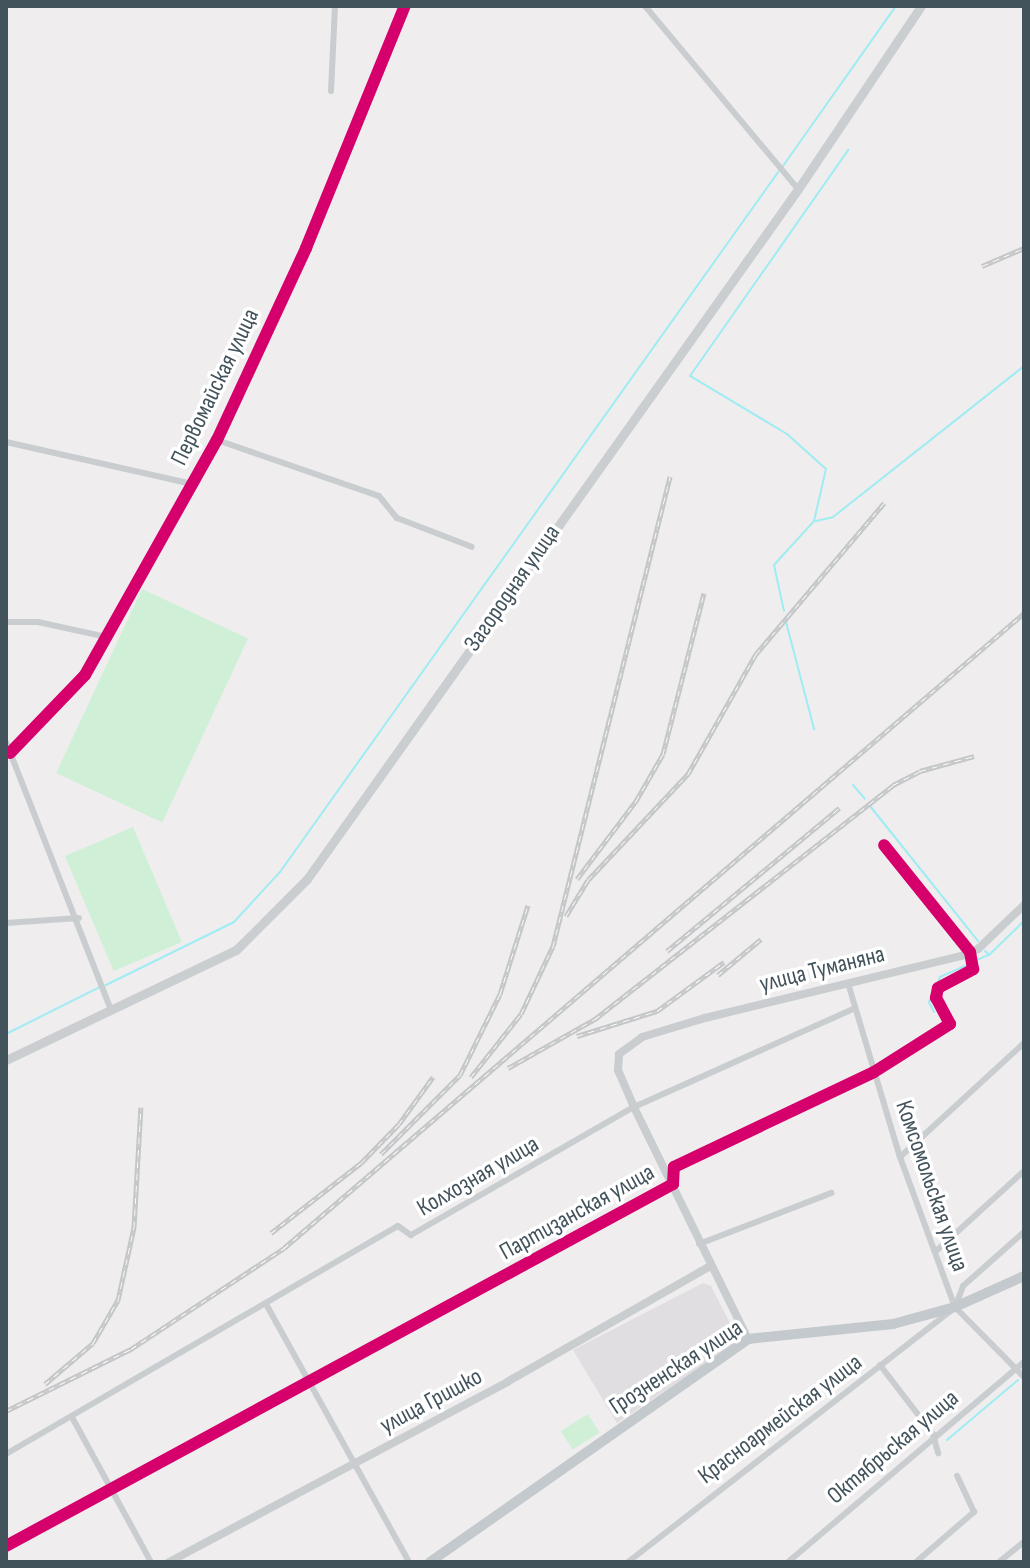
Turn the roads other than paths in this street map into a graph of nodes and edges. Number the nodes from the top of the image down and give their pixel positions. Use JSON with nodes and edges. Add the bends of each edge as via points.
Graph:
{"nodes":[{"id":1,"x":335,"y":6,"type":"edge"},
{"id":2,"x":405,"y":6,"type":"edge"},
{"id":3,"x":645,"y":6,"type":"edge"},
{"id":4,"x":916,"y":8,"type":"edge"},
{"id":5,"x":331,"y":91,"type":"dead end"},
{"id":6,"x":798,"y":189,"type":"junction"},
{"id":7,"x":217,"y":440,"type":"junction"},
{"id":8,"x":6,"y":442,"type":"edge"},
{"id":9,"x":192,"y":484,"type":"junction"},
{"id":10,"x":472,"y":547,"type":"dead end"},
{"id":11,"x":6,"y":622,"type":"edge"},
{"id":12,"x":107,"y":637,"type":"junction"},
{"id":13,"x":6,"y":742,"type":"edge"},
{"id":14,"x":10,"y":753,"type":"junction"},
{"id":15,"x":884,"y":845,"type":"dead end"},
{"id":16,"x":1024,"y":905,"type":"edge"},
{"id":17,"x":79,"y":918,"type":"junction"},
{"id":18,"x":6,"y":923,"type":"edge"},
{"id":19,"x":970,"y":952,"type":"junction"},
{"id":20,"x":848,"y":983,"type":"junction"},
{"id":21,"x":855,"y":1008,"type":"junction"},
{"id":22,"x":111,"y":1010,"type":"junction"},
{"id":23,"x":1024,"y":1043,"type":"edge"},
{"id":24,"x":6,"y":1060,"type":"edge"},
{"id":25,"x":874,"y":1072,"type":"junction"},
{"id":26,"x":634,"y":1107,"type":"junction"},
{"id":27,"x":900,"y":1157,"type":"junction"},
{"id":28,"x":1024,"y":1171,"type":"edge"},
{"id":29,"x":673,"y":1184,"type":"junction"},
{"id":30,"x":831,"y":1193,"type":"dead end"},
{"id":31,"x":1024,"y":1232,"type":"edge"},
{"id":32,"x":699,"y":1244,"type":"junction"},
{"id":33,"x":935,"y":1252,"type":"junction"},
{"id":34,"x":709,"y":1267,"type":"junction"},
{"id":35,"x":1024,"y":1276,"type":"edge"},
{"id":36,"x":266,"y":1304,"type":"junction"},
{"id":37,"x":955,"y":1307,"type":"junction"},
{"id":38,"x":748,"y":1339,"type":"junction"},
{"id":39,"x":1024,"y":1362,"type":"edge"},
{"id":40,"x":880,"y":1365,"type":"junction"},
{"id":41,"x":1016,"y":1369,"type":"junction"},
{"id":42,"x":1024,"y":1377,"type":"edge"},
{"id":43,"x":307,"y":1382,"type":"junction"},
{"id":44,"x":73,"y":1419,"type":"junction"},
{"id":45,"x":933,"y":1434,"type":"junction"},
{"id":46,"x":938,"y":1453,"type":"dead end"},
{"id":47,"x":6,"y":1454,"type":"edge"},
{"id":48,"x":354,"y":1465,"type":"junction"},
{"id":49,"x":957,"y":1476,"type":"dead end"},
{"id":50,"x":110,"y":1490,"type":"junction"},
{"id":51,"x":1024,"y":1542,"type":"edge"},
{"id":52,"x":6,"y":1546,"type":"edge"},
{"id":53,"x":151,"y":1562,"type":"edge"},
{"id":54,"x":169,"y":1562,"type":"edge"},
{"id":55,"x":409,"y":1562,"type":"edge"},
{"id":56,"x":430,"y":1562,"type":"edge"},
{"id":57,"x":628,"y":1562,"type":"edge"},
{"id":58,"x":788,"y":1562,"type":"edge"},
{"id":59,"x":916,"y":1562,"type":"edge"},
{"id":60,"x":999,"y":1562,"type":"edge"}],
"edges":[{"from":1,"to":5,"type":"street"},
{"from":2,"to":7,"type":"street","name":"Первомайская улица","via":[[306,248]]},
{"from":3,"to":6,"type":"street"},
{"from":4,"to":6,"type":"main road","name":"Загородная улица"},
{"from":6,"to":22,"type":"main road","name":"Загородная улица","via":[[307,879],[236,950]]},
{"from":7,"to":9,"type":"street","name":"Первомайская улица"},
{"from":7,"to":10,"type":"street","via":[[379,496],[397,518]]},
{"from":8,"to":9,"type":"street"},
{"from":9,"to":12,"type":"street","name":"Первомайская улица"},
{"from":11,"to":12,"type":"street","via":[[38,622]]},
{"from":12,"to":14,"type":"street","name":"Первомайская улица","via":[[85,675]]},
{"from":13,"to":14,"type":"street"},
{"from":14,"to":17,"type":"street"},
{"from":15,"to":19,"type":"street"},
{"from":16,"to":19,"type":"street","name":"улица Туманяна"},
{"from":17,"to":18,"type":"street"},
{"from":17,"to":22,"type":"street"},
{"from":19,"to":20,"type":"street","name":"улица Туманяна"},
{"from":19,"to":25,"type":"street","name":"Партизанская улица","via":[[973,969],[938,988],[936,998],[950,1024]]},
{"from":20,"to":21,"type":"street","name":"Комсомольская улица"},
{"from":20,"to":26,"type":"street","name":"улица Туманяна","via":[[642,1037],[619,1054],[618,1070]]},
{"from":21,"to":25,"type":"street","name":"Комсомольская улица"},
{"from":21,"to":26,"type":"street","name":"Колхозная улица"},
{"from":22,"to":24,"type":"main road","name":"Загородная улица"},
{"from":23,"to":27,"type":"street"},
{"from":25,"to":27,"type":"street","name":"Комсомольская улица"},
{"from":25,"to":29,"type":"street","name":"Партизанская улица","via":[[674,1167]]},
{"from":26,"to":29,"type":"street"},
{"from":26,"to":36,"type":"street","name":"Колхозная улица","via":[[411,1235],[398,1226]]},
{"from":27,"to":33,"type":"street","name":"Комсомольская улица"},
{"from":28,"to":33,"type":"street"},
{"from":29,"to":32,"type":"street"},
{"from":29,"to":43,"type":"street","name":"Партизанская улица"},
{"from":30,"to":32,"type":"street"},
{"from":31,"to":37,"type":"street","name":"Красноармейская улица","via":[[963,1286]]},
{"from":32,"to":34,"type":"street"},
{"from":33,"to":37,"type":"street","name":"Комсомольская улица"},
{"from":34,"to":38,"type":"street"},
{"from":34,"to":48,"type":"street","name":"улица Гришко"},
{"from":35,"to":37,"type":"main road","name":"Грозненская улица"},
{"from":36,"to":43,"type":"street"},
{"from":36,"to":44,"type":"street","name":"Колхозная улица"},
{"from":37,"to":38,"type":"main road","name":"Грозненская улица","via":[[893,1324]]},
{"from":37,"to":40,"type":"street","name":"Красноармейская улица"},
{"from":37,"to":41,"type":"street","name":"Комсомольская улица"},
{"from":38,"to":56,"type":"main road","name":"Грозненская улица"},
{"from":39,"to":41,"type":"street","name":"Октябрьская улица"},
{"from":40,"to":45,"type":"street"},
{"from":40,"to":57,"type":"street","name":"Красноармейская улица"},
{"from":41,"to":42,"type":"street","name":"Комсомольская улица"},
{"from":41,"to":45,"type":"street","name":"Октябрьская улица"},
{"from":43,"to":48,"type":"street"},
{"from":43,"to":50,"type":"street","name":"Партизанская улица"},
{"from":44,"to":47,"type":"street","name":"Колхозная улица"},
{"from":44,"to":50,"type":"street"},
{"from":45,"to":46,"type":"street"},
{"from":45,"to":58,"type":"street","name":"Октябрьская улица"},
{"from":48,"to":54,"type":"street","name":"улица Гришко"},
{"from":48,"to":55,"type":"street"},
{"from":49,"to":59,"type":"street","via":[[974,1512]]},
{"from":50,"to":52,"type":"street","name":"Партизанская улица"},
{"from":50,"to":53,"type":"street"},
{"from":51,"to":60,"type":"street"}]}
